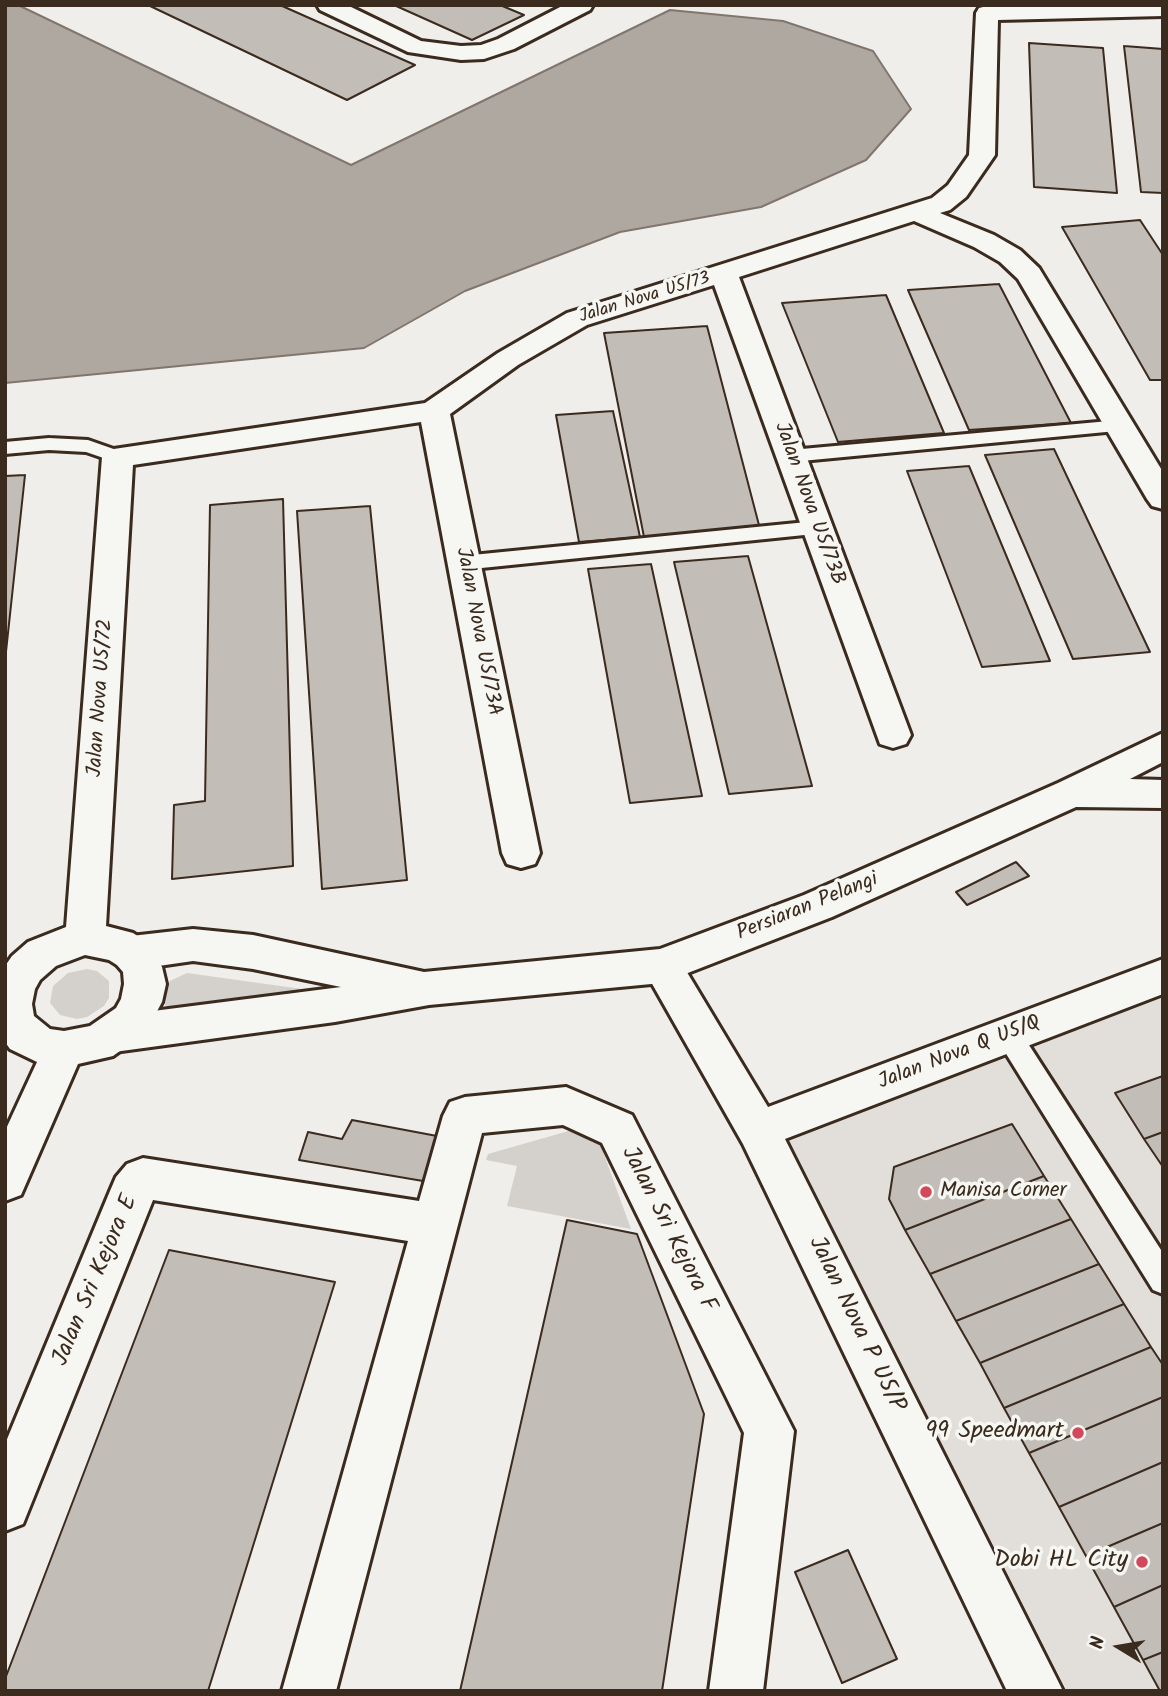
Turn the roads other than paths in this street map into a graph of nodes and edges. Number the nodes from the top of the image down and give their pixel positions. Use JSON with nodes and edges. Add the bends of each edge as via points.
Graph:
{"nodes":[{"id":1,"x":328,"y":5,"type":"edge"},
{"id":2,"x":582,"y":5,"type":"edge"},
{"id":3,"x":984,"y":9,"type":"edge"},
{"id":4,"x":1163,"y":9,"type":"edge"},
{"id":5,"x":917,"y":213,"type":"junction"},
{"id":6,"x":724,"y":274,"type":"junction"},
{"id":7,"x":435,"y":411,"type":"junction"},
{"id":8,"x":1120,"y":426,"type":"junction"},
{"id":9,"x":5,"y":447,"type":"edge"},
{"id":10,"x":791,"y":456,"type":"junction"},
{"id":11,"x":118,"y":457,"type":"junction"},
{"id":12,"x":1163,"y":499,"type":"edge"},
{"id":13,"x":817,"y":528,"type":"junction"},
{"id":14,"x":463,"y":563,"type":"junction"},
{"id":15,"x":893,"y":735,"type":"dead end"},
{"id":16,"x":1163,"y":746,"type":"edge"},
{"id":17,"x":1071,"y":793,"type":"junction"},
{"id":18,"x":1163,"y":794,"type":"edge"},
{"id":19,"x":522,"y":853,"type":"dead end"},
{"id":20,"x":85,"y":940,"type":"junction"},
{"id":21,"x":131,"y":953,"type":"junction"},
{"id":22,"x":662,"y":966,"type":"junction"},
{"id":23,"x":1163,"y":976,"type":"edge"},
{"id":24,"x":429,"y":988,"type":"junction"},
{"id":25,"x":114,"y":1034,"type":"junction"},
{"id":26,"x":1009,"y":1036,"type":"junction"},
{"id":27,"x":64,"y":1049,"type":"junction"},
{"id":28,"x":758,"y":1130,"type":"junction"},
{"id":29,"x":5,"y":1181,"type":"edge"},
{"id":30,"x":436,"y":1225,"type":"junction"},
{"id":31,"x":1163,"y":1280,"type":"edge"},
{"id":32,"x":5,"y":1506,"type":"edge"},
{"id":33,"x":309,"y":1691,"type":"edge"},
{"id":34,"x":736,"y":1691,"type":"edge"},
{"id":35,"x":1036,"y":1691,"type":"edge"}],
"edges":[{"from":1,"to":2,"type":"street","via":[[416,47],[461,53],[484,52],[506,44]]},
{"from":3,"to":4,"type":"street"},
{"from":3,"to":5,"type":"street","name":"Jalan Nova U5/73","via":[[982,155],[957,191],[941,204]]},
{"from":5,"to":6,"type":"street","name":"Jalan Nova U5/73"},
{"from":5,"to":8,"type":"street","via":[[984,241],[1029,274]]},
{"from":6,"to":7,"type":"street","name":"Jalan Nova U5/73","via":[[577,319],[508,359]]},
{"from":6,"to":10,"type":"street","name":"Jalan Nova U5/73B"},
{"from":7,"to":11,"type":"street","name":"Jalan Nova U5/73"},
{"from":7,"to":14,"type":"street","name":"Jalan Nova U5/73A"},
{"from":8,"to":10,"type":"lane"},
{"from":8,"to":12,"type":"street"},
{"from":9,"to":11,"type":"lane","via":[[88,446]]},
{"from":10,"to":13,"type":"street","name":"Jalan Nova U5/73B"},
{"from":11,"to":20,"type":"street","name":"Jalan Nova U5/72"},
{"from":13,"to":14,"type":"lane"},
{"from":13,"to":15,"type":"street","name":"Jalan Nova U5/73B"},
{"from":14,"to":19,"type":"street","name":"Jalan Nova U5/73A"},
{"from":16,"to":17,"type":"street","name":"Persiaran Pelangi"},
{"from":17,"to":18,"type":"street"},
{"from":17,"to":22,"type":"street","name":"Persiaran Pelangi","via":[[818,906]]},
{"from":20,"to":21,"type":"street","via":[[119,945]]},
{"from":20,"to":27,"type":"street","via":[[63,944],[34,961],[15,985],[11,1004],[14,1022],[25,1036],[42,1046]]},
{"from":21,"to":24,"type":"street","via":[[193,945],[253,952]]},
{"from":21,"to":25,"type":"street","via":[[142,967],[145,984],[131,1020]]},
{"from":22,"to":24,"type":"street","name":"Persiaran Pelangi"},
{"from":22,"to":28,"type":"street","name":"Jalan Nova P U5/P"},
{"from":23,"to":26,"type":"street","name":"Jalan Nova Q U5/Q"},
{"from":24,"to":25,"type":"street"},
{"from":25,"to":27,"type":"street","via":[[98,1043]]},
{"from":26,"to":28,"type":"street","name":"Jalan Nova Q U5/Q"},
{"from":26,"to":31,"type":"lane"},
{"from":27,"to":29,"type":"street"},
{"from":28,"to":35,"type":"street","name":"Jalan Nova P U5/P"},
{"from":30,"to":32,"type":"street","name":"Jalan Sri Kejora E","via":[[143,1178],[132,1191]]},
{"from":30,"to":33,"type":"street","name":"Jalan Sri Kejora F"},
{"from":30,"to":34,"type":"street","name":"Jalan Sri Kejora F","via":[[465,1116],[566,1106],[617,1129],[769,1431]]}]}
